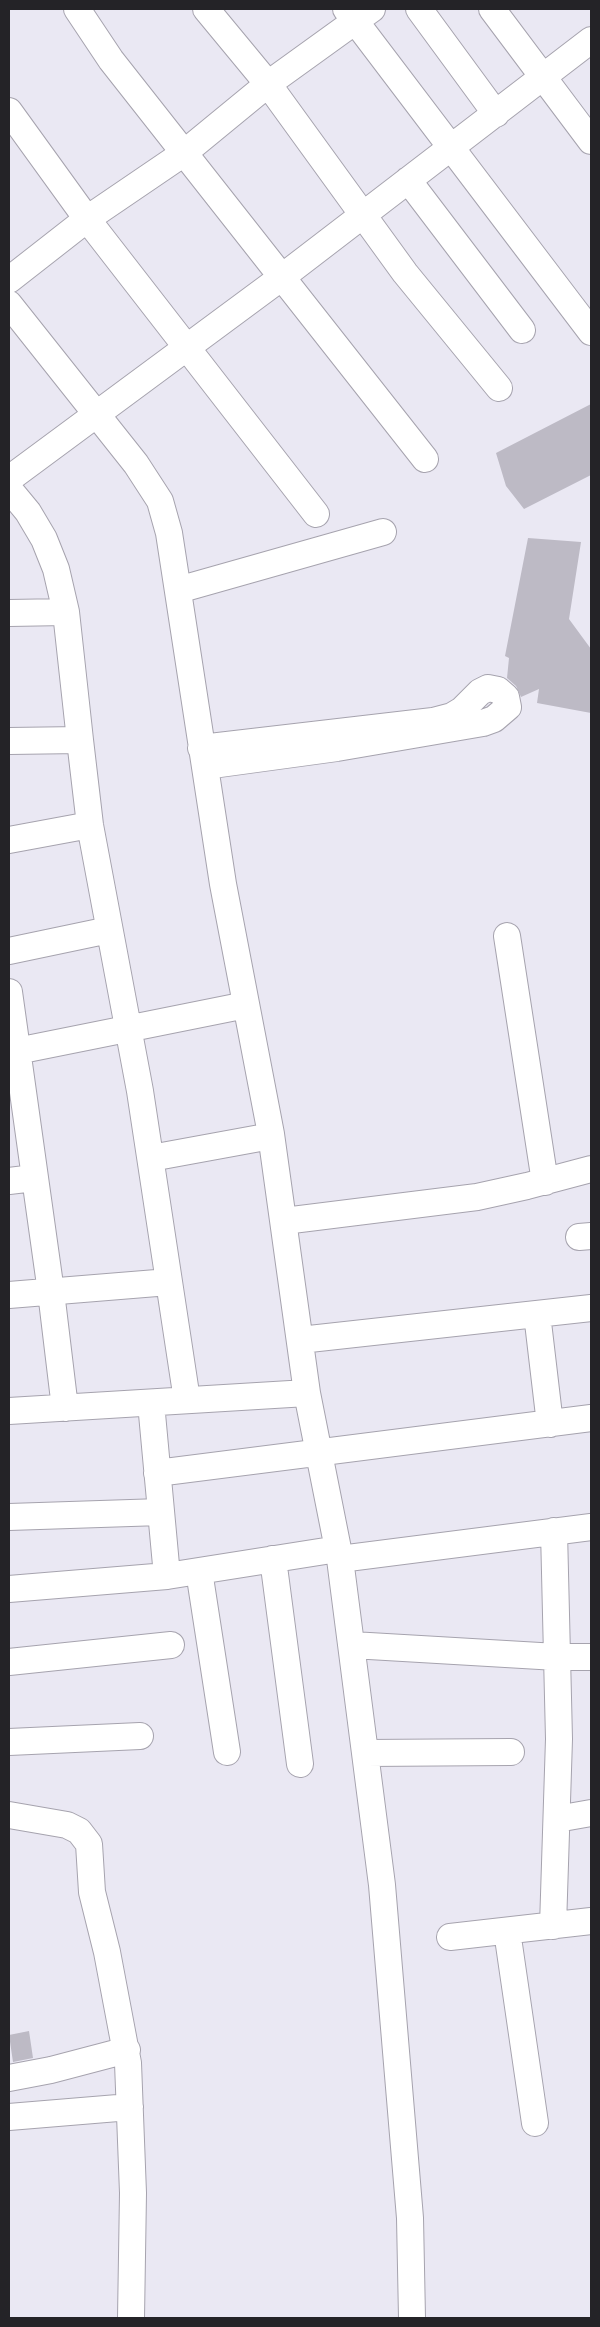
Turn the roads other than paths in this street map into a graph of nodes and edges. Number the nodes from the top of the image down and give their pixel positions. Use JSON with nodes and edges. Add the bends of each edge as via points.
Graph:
{"nodes":[{"id":1,"x":78,"y":9,"type":"edge"},
{"id":2,"x":206,"y":9,"type":"edge"},
{"id":3,"x":419,"y":9,"type":"edge"},
{"id":4,"x":492,"y":9,"type":"edge"},
{"id":5,"x":358,"y":13,"type":"edge"},
{"id":6,"x":591,"y":40,"type":"edge"},
{"id":7,"x":543,"y":77,"type":"junction"},
{"id":8,"x":268,"y":84,"type":"junction"},
{"id":9,"x":9,"y":111,"type":"edge"},
{"id":10,"x":496,"y":114,"type":"junction"},
{"id":11,"x":591,"y":141,"type":"edge"},
{"id":12,"x":452,"y":147,"type":"junction"},
{"id":13,"x":184,"y":153,"type":"junction"},
{"id":14,"x":408,"y":180,"type":"junction"},
{"id":15,"x":362,"y":216,"type":"junction"},
{"id":16,"x":87,"y":219,"type":"junction"},
{"id":17,"x":282,"y":277,"type":"junction"},
{"id":18,"x":9,"y":280,"type":"edge"},
{"id":19,"x":9,"y":304,"type":"edge"},
{"id":20,"x":522,"y":330,"type":"dead end"},
{"id":21,"x":591,"y":332,"type":"edge"},
{"id":22,"x":188,"y":347,"type":"junction"},
{"id":23,"x":499,"y":388,"type":"dead end"},
{"id":24,"x":97,"y":416,"type":"junction"},
{"id":25,"x":425,"y":458,"type":"dead end"},
{"id":26,"x":9,"y":479,"type":"edge"},
{"id":27,"x":9,"y":489,"type":"edge"},
{"id":28,"x":316,"y":514,"type":"dead end"},
{"id":29,"x":383,"y":532,"type":"dead end"},
{"id":30,"x":178,"y":590,"type":"junction"},
{"id":31,"x":66,"y":612,"type":"junction"},
{"id":32,"x":9,"y":613,"type":"edge"},
{"id":33,"x":80,"y":740,"type":"junction"},
{"id":34,"x":9,"y":741,"type":"edge"},
{"id":35,"x":203,"y":757,"type":"junction"},
{"id":36,"x":90,"y":825,"type":"junction"},
{"id":37,"x":9,"y":840,"type":"edge"},
{"id":38,"x":109,"y":930,"type":"junction"},
{"id":39,"x":508,"y":936,"type":"dead end"},
{"id":40,"x":9,"y":951,"type":"edge"},
{"id":41,"x":9,"y":992,"type":"edge"},
{"id":42,"x":246,"y":1006,"type":"junction"},
{"id":43,"x":127,"y":1028,"type":"junction"},
{"id":44,"x":18,"y":1051,"type":"junction"},
{"id":45,"x":271,"y":1136,"type":"junction"},
{"id":46,"x":151,"y":1158,"type":"junction"},
{"id":47,"x":591,"y":1169,"type":"edge"},
{"id":48,"x":21,"y":1180,"type":"edge"},
{"id":49,"x":545,"y":1182,"type":"junction"},
{"id":50,"x":284,"y":1221,"type":"junction"},
{"id":51,"x":169,"y":1282,"type":"junction"},
{"id":52,"x":51,"y":1292,"type":"junction"},
{"id":53,"x":9,"y":1295,"type":"edge"},
{"id":54,"x":591,"y":1308,"type":"edge"},
{"id":55,"x":537,"y":1314,"type":"junction"},
{"id":56,"x":300,"y":1340,"type":"junction"},
{"id":57,"x":307,"y":1393,"type":"junction"},
{"id":58,"x":187,"y":1400,"type":"junction"},
{"id":59,"x":151,"y":1404,"type":"junction"},
{"id":60,"x":65,"y":1408,"type":"junction"},
{"id":61,"x":9,"y":1411,"type":"edge"},
{"id":62,"x":591,"y":1418,"type":"edge"},
{"id":63,"x":550,"y":1424,"type":"junction"},
{"id":64,"x":320,"y":1452,"type":"junction"},
{"id":65,"x":157,"y":1473,"type":"junction"},
{"id":66,"x":161,"y":1512,"type":"junction"},
{"id":67,"x":9,"y":1517,"type":"edge"},
{"id":68,"x":591,"y":1527,"type":"edge"},
{"id":69,"x":554,"y":1531,"type":"junction"},
{"id":70,"x":339,"y":1554,"type":"junction"},
{"id":71,"x":273,"y":1559,"type":"junction"},
{"id":72,"x":199,"y":1571,"type":"junction"},
{"id":73,"x":167,"y":1576,"type":"junction"},
{"id":74,"x":9,"y":1589,"type":"edge"},
{"id":75,"x":171,"y":1645,"type":"dead end"},
{"id":76,"x":352,"y":1645,"type":"junction"},
{"id":77,"x":557,"y":1657,"type":"junction"},
{"id":78,"x":591,"y":1658,"type":"edge"},
{"id":79,"x":9,"y":1662,"type":"edge"},
{"id":80,"x":140,"y":1736,"type":"dead end"},
{"id":81,"x":9,"y":1742,"type":"edge"},
{"id":82,"x":227,"y":1752,"type":"dead end"},
{"id":83,"x":511,"y":1752,"type":"dead end"},
{"id":84,"x":366,"y":1754,"type":"junction"},
{"id":85,"x":300,"y":1764,"type":"dead end"},
{"id":86,"x":591,"y":1813,"type":"edge"},
{"id":87,"x":9,"y":1815,"type":"edge"},
{"id":88,"x":557,"y":1819,"type":"junction"},
{"id":89,"x":591,"y":1921,"type":"edge"},
{"id":90,"x":553,"y":1926,"type":"junction"},
{"id":91,"x":507,"y":1931,"type":"junction"},
{"id":92,"x":450,"y":1937,"type":"dead end"},
{"id":93,"x":127,"y":2050,"type":"junction"},
{"id":94,"x":9,"y":2078,"type":"edge"},
{"id":95,"x":130,"y":2107,"type":"junction"},
{"id":96,"x":9,"y":2117,"type":"edge"},
{"id":97,"x":536,"y":2122,"type":"dead end"},
{"id":98,"x":131,"y":2318,"type":"edge"},
{"id":99,"x":412,"y":2318,"type":"edge"}],
"edges":[{"from":1,"to":13,"type":"street","via":[[111,60]]},
{"from":2,"to":8,"type":"street"},
{"from":3,"to":10,"type":"street"},
{"from":4,"to":7,"type":"street"},
{"from":5,"to":8,"type":"street"},
{"from":5,"to":12,"type":"street"},
{"from":6,"to":7,"type":"street"},
{"from":7,"to":10,"type":"street"},
{"from":7,"to":11,"type":"street"},
{"from":8,"to":13,"type":"street"},
{"from":8,"to":15,"type":"street"},
{"from":9,"to":16,"type":"street"},
{"from":10,"to":12,"type":"street"},
{"from":12,"to":14,"type":"street"},
{"from":12,"to":21,"type":"street"},
{"from":13,"to":16,"type":"street"},
{"from":13,"to":17,"type":"street"},
{"from":14,"to":15,"type":"street"},
{"from":14,"to":20,"type":"street"},
{"from":15,"to":17,"type":"street"},
{"from":15,"to":23,"type":"street"},
{"from":16,"to":18,"type":"street"},
{"from":16,"to":22,"type":"street"},
{"from":17,"to":22,"type":"street"},
{"from":17,"to":25,"type":"street"},
{"from":19,"to":24,"type":"street"},
{"from":22,"to":24,"type":"street"},
{"from":22,"to":28,"type":"street"},
{"from":24,"to":26,"type":"street"},
{"from":24,"to":30,"type":"street","via":[[136,464],[160,501]]},
{"from":27,"to":31,"type":"street","via":[[44,539],[56,569]]},
{"from":29,"to":30,"type":"street"},
{"from":30,"to":35,"type":"street"},
{"from":31,"to":32,"type":"street"},
{"from":31,"to":33,"type":"street"},
{"from":33,"to":34,"type":"street"},
{"from":33,"to":36,"type":"street"},
{"from":35,"to":35,"type":"street","via":[[433,721],[452,716],[488,688],[498,690],[506,697],[508,707],[494,719],[483,723],[337,748]]},
{"from":35,"to":42,"type":"street"},
{"from":36,"to":37,"type":"street"},
{"from":36,"to":38,"type":"street"},
{"from":38,"to":40,"type":"street"},
{"from":38,"to":43,"type":"street"},
{"from":39,"to":49,"type":"street"},
{"from":41,"to":44,"type":"street"},
{"from":42,"to":43,"type":"street"},
{"from":42,"to":45,"type":"street"},
{"from":43,"to":44,"type":"street"},
{"from":43,"to":46,"type":"street"},
{"from":44,"to":48,"type":"street"},
{"from":45,"to":46,"type":"street"},
{"from":45,"to":50,"type":"street"},
{"from":46,"to":51,"type":"street"},
{"from":47,"to":49,"type":"street"},
{"from":48,"to":52,"type":"street"},
{"from":49,"to":50,"type":"street","via":[[477,1197]]},
{"from":50,"to":56,"type":"street"},
{"from":51,"to":52,"type":"street"},
{"from":51,"to":58,"type":"street"},
{"from":52,"to":53,"type":"street"},
{"from":52,"to":60,"type":"street"},
{"from":54,"to":55,"type":"street"},
{"from":55,"to":56,"type":"street"},
{"from":55,"to":63,"type":"street"},
{"from":56,"to":57,"type":"street"},
{"from":57,"to":58,"type":"street"},
{"from":57,"to":64,"type":"street"},
{"from":58,"to":59,"type":"street"},
{"from":59,"to":60,"type":"street"},
{"from":59,"to":65,"type":"street"},
{"from":60,"to":61,"type":"street"},
{"from":62,"to":63,"type":"street"},
{"from":63,"to":64,"type":"street"},
{"from":64,"to":65,"type":"street"},
{"from":64,"to":70,"type":"street"},
{"from":65,"to":66,"type":"street"},
{"from":66,"to":67,"type":"street"},
{"from":66,"to":73,"type":"street"},
{"from":68,"to":69,"type":"street"},
{"from":69,"to":70,"type":"street"},
{"from":69,"to":77,"type":"street"},
{"from":70,"to":71,"type":"street"},
{"from":70,"to":76,"type":"street"},
{"from":71,"to":72,"type":"street"},
{"from":71,"to":85,"type":"street"},
{"from":72,"to":73,"type":"street"},
{"from":72,"to":82,"type":"street"},
{"from":73,"to":74,"type":"street"},
{"from":75,"to":79,"type":"street"},
{"from":76,"to":77,"type":"street"},
{"from":76,"to":84,"type":"street"},
{"from":77,"to":78,"type":"street"},
{"from":77,"to":88,"type":"street"},
{"from":80,"to":81,"type":"street"},
{"from":83,"to":84,"type":"street"},
{"from":84,"to":99,"type":"street","via":[[382,1885],[409,2208]]},
{"from":86,"to":88,"type":"street"},
{"from":87,"to":93,"type":"street","via":[[68,1825],[85,1836],[90,1854],[92,1892],[108,1952]]},
{"from":88,"to":90,"type":"street"},
{"from":89,"to":90,"type":"street"},
{"from":90,"to":91,"type":"street"},
{"from":91,"to":92,"type":"street"},
{"from":91,"to":97,"type":"street"},
{"from":93,"to":94,"type":"street"},
{"from":93,"to":95,"type":"street"},
{"from":95,"to":96,"type":"street"},
{"from":95,"to":98,"type":"street","via":[[133,2193]]}]}
